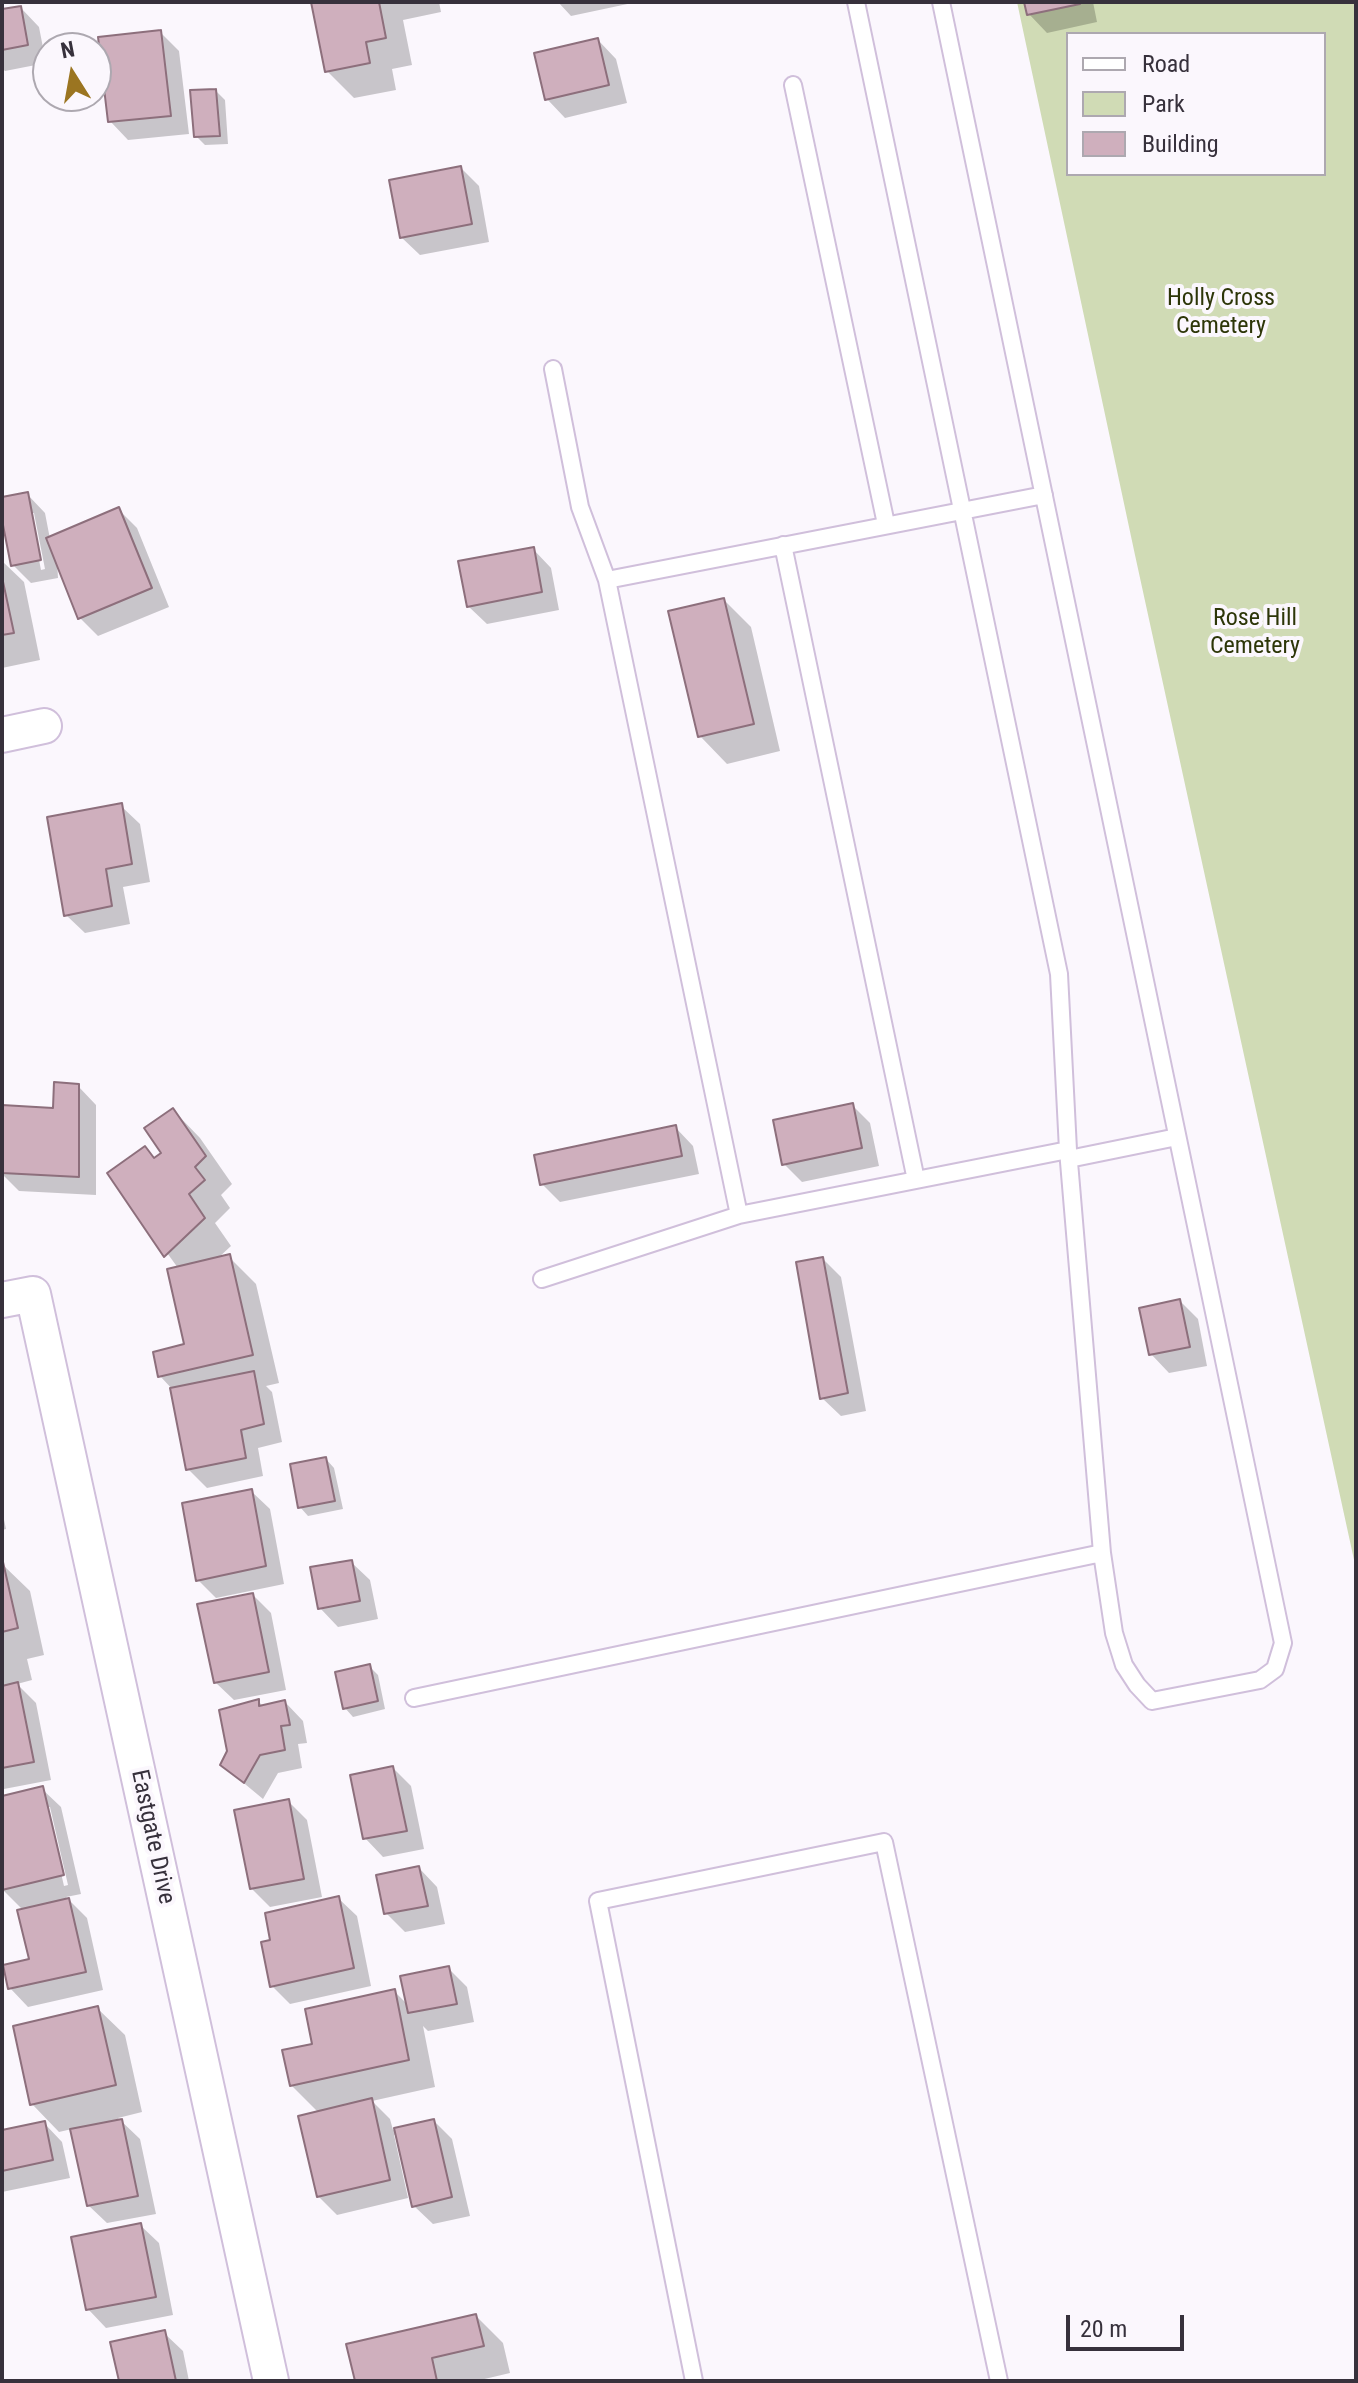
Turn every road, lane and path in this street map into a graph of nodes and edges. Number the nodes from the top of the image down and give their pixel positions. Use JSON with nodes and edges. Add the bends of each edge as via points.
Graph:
{"nodes":[{"id":1,"x":856,"y":2,"type":"edge"},
{"id":2,"x":941,"y":2,"type":"edge"},
{"id":3,"x":793,"y":85,"type":"dead end"},
{"id":4,"x":553,"y":369,"type":"dead end"},
{"id":5,"x":1044,"y":495,"type":"junction"},
{"id":6,"x":963,"y":510,"type":"junction"},
{"id":7,"x":886,"y":524,"type":"junction"},
{"id":8,"x":783,"y":545,"type":"junction"},
{"id":9,"x":607,"y":580,"type":"junction"},
{"id":10,"x":44,"y":726,"type":"dead end"},
{"id":11,"x":2,"y":735,"type":"edge"},
{"id":12,"x":1177,"y":1137,"type":"junction"},
{"id":13,"x":1068,"y":1154,"type":"junction"},
{"id":14,"x":916,"y":1180,"type":"junction"},
{"id":15,"x":739,"y":1215,"type":"junction"},
{"id":16,"x":542,"y":1279,"type":"dead end"},
{"id":17,"x":18,"y":1297,"type":"edge"},
{"id":18,"x":1102,"y":1553,"type":"junction"},
{"id":19,"x":414,"y":1698,"type":"dead end"},
{"id":20,"x":271,"y":2381,"type":"edge"},
{"id":21,"x":694,"y":2381,"type":"edge"},
{"id":22,"x":999,"y":2381,"type":"edge"}],
"edges":[{"from":1,"to":6,"type":"lane"},
{"from":2,"to":5,"type":"lane"},
{"from":3,"to":7,"type":"lane"},
{"from":4,"to":9,"type":"lane","via":[[580,507]]},
{"from":5,"to":6,"type":"lane"},
{"from":5,"to":12,"type":"lane"},
{"from":6,"to":7,"type":"lane"},
{"from":6,"to":13,"type":"lane","via":[[1059,974]]},
{"from":7,"to":8,"type":"lane"},
{"from":8,"to":9,"type":"lane"},
{"from":8,"to":14,"type":"lane"},
{"from":9,"to":15,"type":"lane"},
{"from":10,"to":11,"type":"street"},
{"from":12,"to":13,"type":"lane"},
{"from":12,"to":18,"type":"lane","via":[[1283,1643],[1275,1669],[1260,1680],[1152,1701],[1124,1665]]},
{"from":13,"to":14,"type":"lane"},
{"from":13,"to":18,"type":"lane"},
{"from":14,"to":15,"type":"lane"},
{"from":15,"to":16,"type":"lane"},
{"from":17,"to":20,"type":"street","name":"Eastgate Drive"},
{"from":18,"to":19,"type":"lane"},
{"from":21,"to":22,"type":"lane","via":[[598,1901],[884,1842]]}]}
